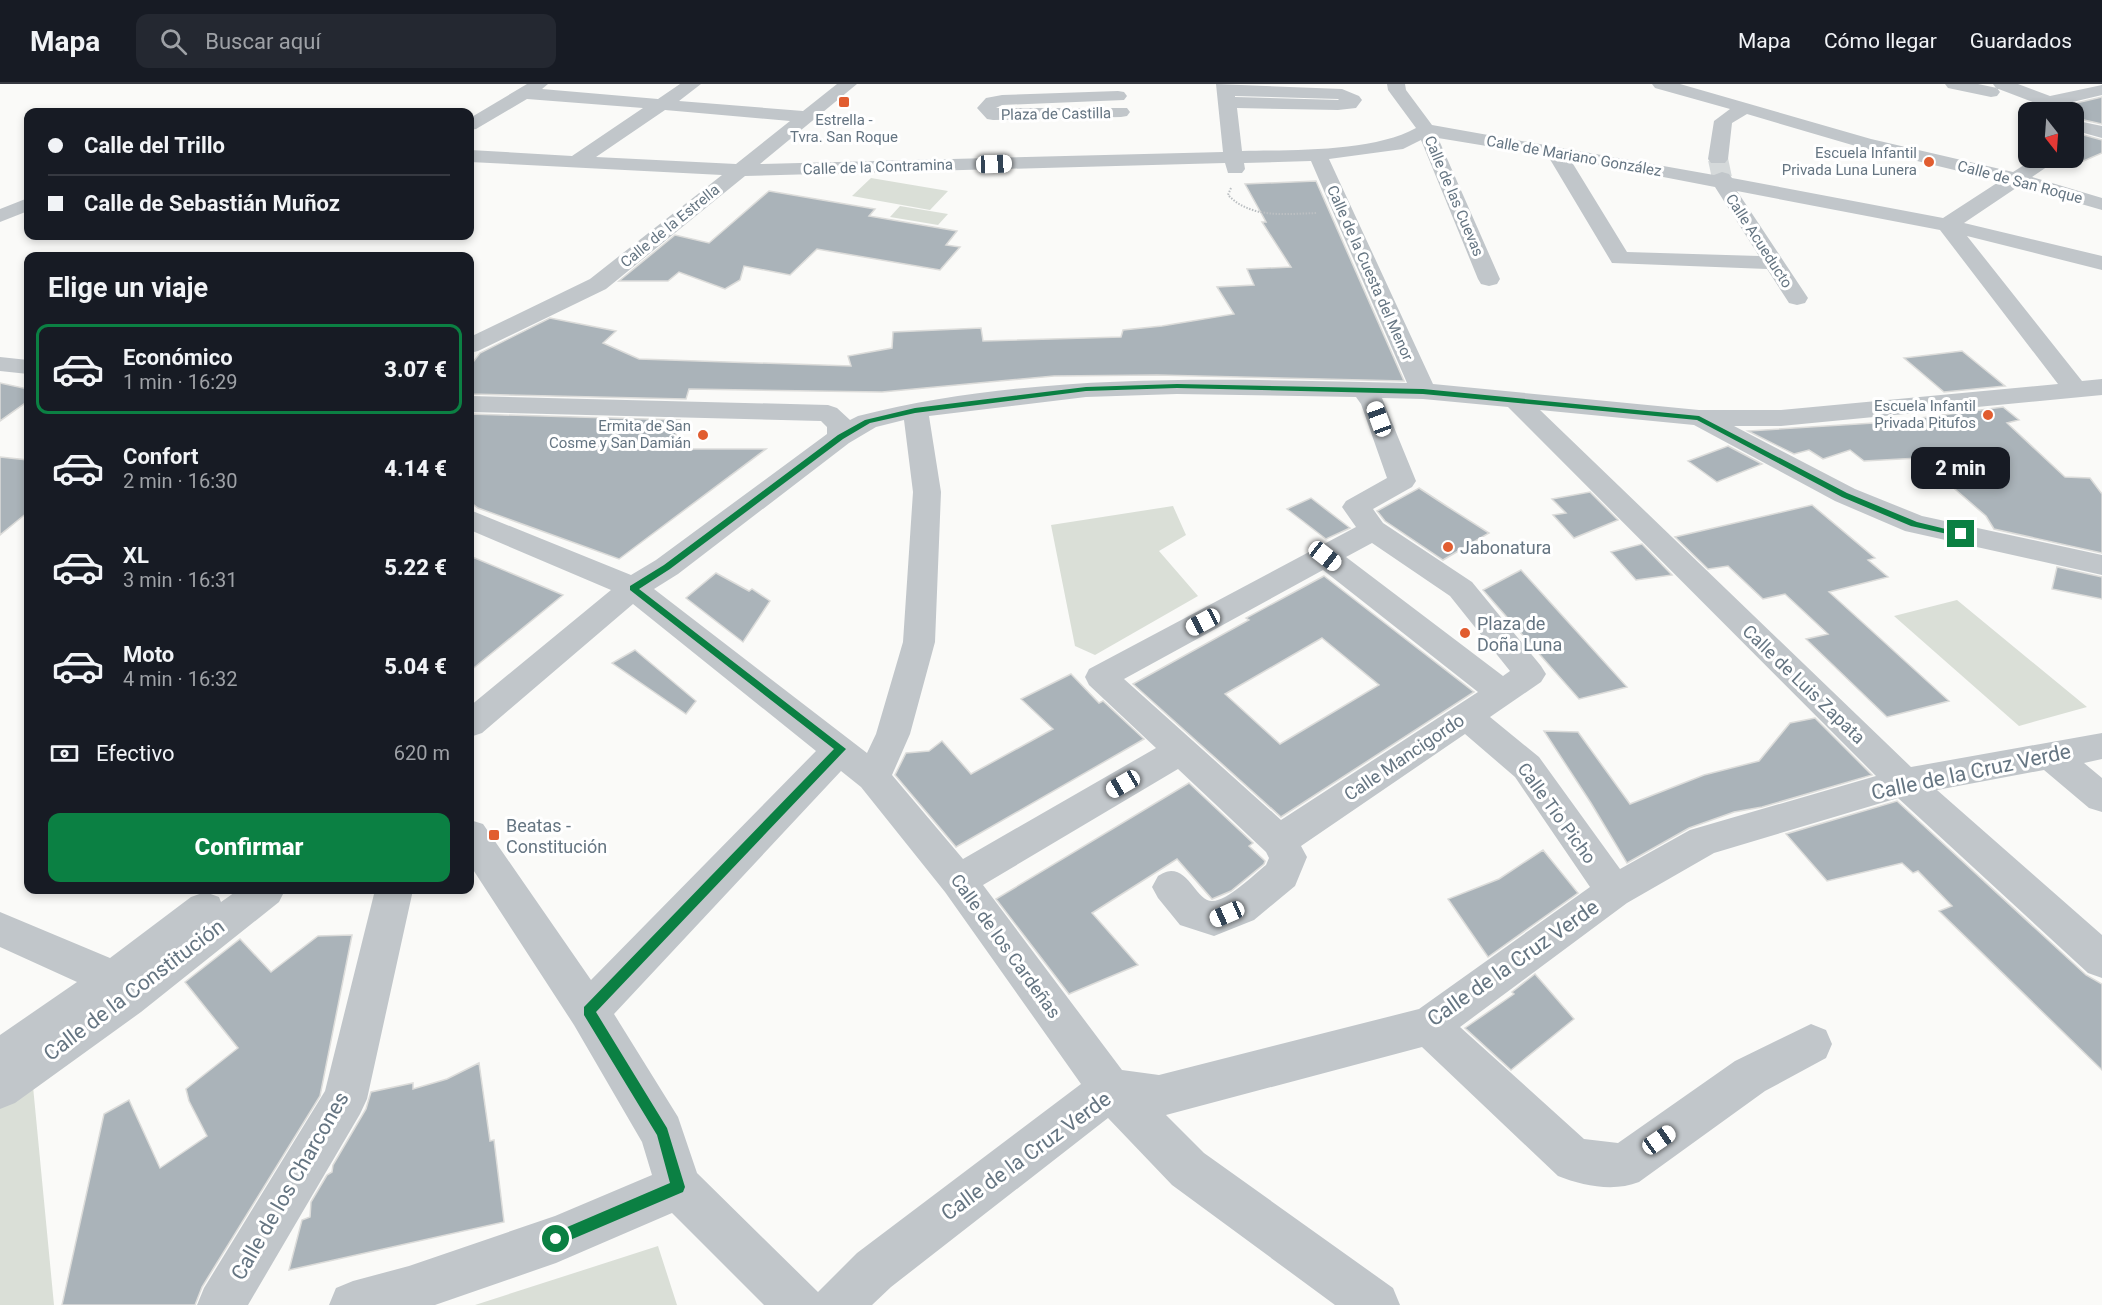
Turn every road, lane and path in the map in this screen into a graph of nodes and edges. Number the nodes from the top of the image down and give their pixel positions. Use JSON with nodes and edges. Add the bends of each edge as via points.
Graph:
{"nodes":[{"id":1,"x":539,"y":84,"type":"edge"},
{"id":2,"x":692,"y":84,"type":"edge"},
{"id":3,"x":1396,"y":84,"type":"edge"},
{"id":4,"x":1661,"y":84,"type":"edge"},
{"id":5,"x":1954,"y":84,"type":"edge"},
{"id":6,"x":848,"y":85,"type":"edge"},
{"id":7,"x":1989,"y":86,"type":"edge"},
{"id":8,"x":2102,"y":90,"type":"edge"},
{"id":9,"x":1226,"y":92,"type":"edge"},
{"id":10,"x":524,"y":93,"type":"junction"},
{"id":11,"x":2029,"y":102,"type":"edge"},
{"id":12,"x":2060,"y":102,"type":"edge"},
{"id":13,"x":1119,"y":104,"type":"edge"},
{"id":14,"x":663,"y":105,"type":"junction"},
{"id":15,"x":1743,"y":109,"type":"junction"},
{"id":16,"x":807,"y":117,"type":"junction"},
{"id":17,"x":474,"y":123,"type":"edge"},
{"id":18,"x":2084,"y":128,"type":"edge"},
{"id":19,"x":1426,"y":130,"type":"junction"},
{"id":20,"x":2102,"y":132,"type":"edge"},
{"id":21,"x":1555,"y":151,"type":"junction"},
{"id":22,"x":1318,"y":155,"type":"junction"},
{"id":23,"x":474,"y":156,"type":"edge"},
{"id":24,"x":1718,"y":159,"type":"tunnel mouth"},
{"id":25,"x":575,"y":162,"type":"junction"},
{"id":26,"x":1234,"y":163,"type":"junction"},
{"id":27,"x":2033,"y":168,"type":"edge"},
{"id":28,"x":739,"y":170,"type":"junction"},
{"id":29,"x":2017,"y":179,"type":"junction"},
{"id":30,"x":1722,"y":181,"type":"junction"},
{"id":31,"x":2102,"y":204,"type":"edge"},
{"id":32,"x":24,"y":206,"type":"edge"},
{"id":33,"x":1342,"y":213,"type":"junction"},
{"id":34,"x":0,"y":216,"type":"edge"},
{"id":35,"x":1947,"y":225,"type":"junction"},
{"id":36,"x":1773,"y":263,"type":"junction"},
{"id":37,"x":2102,"y":263,"type":"edge"},
{"id":38,"x":1489,"y":279,"type":"dead end"},
{"id":39,"x":1797,"y":298,"type":"dead end"},
{"id":40,"x":474,"y":346,"type":"edge"},
{"id":41,"x":0,"y":364,"type":"edge"},
{"id":42,"x":24,"y":367,"type":"edge"},
{"id":43,"x":2102,"y":387,"type":"edge"},
{"id":44,"x":2073,"y":388,"type":"junction"},
{"id":45,"x":1364,"y":390,"type":"junction"},
{"id":46,"x":1423,"y":391,"type":"junction"},
{"id":47,"x":1514,"y":399,"type":"junction"},
{"id":48,"x":474,"y":404,"type":"edge"},
{"id":49,"x":915,"y":410,"type":"junction"},
{"id":50,"x":1699,"y":418,"type":"junction"},
{"id":51,"x":840,"y":437,"type":"junction"},
{"id":52,"x":474,"y":521,"type":"edge"},
{"id":53,"x":1373,"y":530,"type":"junction"},
{"id":54,"x":1325,"y":556,"type":"junction"},
{"id":55,"x":2102,"y":565,"type":"edge"},
{"id":56,"x":633,"y":588,"type":"junction"},
{"id":57,"x":1502,"y":693,"type":"junction"},
{"id":58,"x":1466,"y":716,"type":"junction"},
{"id":59,"x":474,"y":721,"type":"edge"},
{"id":60,"x":2102,"y":746,"type":"edge"},
{"id":61,"x":840,"y":749,"type":"junction"},
{"id":62,"x":1180,"y":751,"type":"junction"},
{"id":63,"x":2050,"y":755,"type":"junction"},
{"id":64,"x":873,"y":777,"type":"junction"},
{"id":65,"x":1904,"y":782,"type":"junction"},
{"id":66,"x":2102,"y":798,"type":"edge"},
{"id":67,"x":474,"y":841,"type":"edge"},
{"id":68,"x":1279,"y":841,"type":"junction"},
{"id":69,"x":958,"y":881,"type":"junction"},
{"id":70,"x":1171,"y":887,"type":"dead end"},
{"id":71,"x":1614,"y":891,"type":"junction"},
{"id":72,"x":225,"y":894,"type":"edge"},
{"id":73,"x":261,"y":894,"type":"edge"},
{"id":74,"x":393,"y":894,"type":"edge"},
{"id":75,"x":0,"y":929,"type":"edge"},
{"id":76,"x":2102,"y":960,"type":"edge"},
{"id":77,"x":114,"y":980,"type":"junction"},
{"id":78,"x":589,"y":1011,"type":"junction"},
{"id":79,"x":1429,"y":1026,"type":"junction"},
{"id":80,"x":1811,"y":1044,"type":"dead end"},
{"id":81,"x":0,"y":1060,"type":"edge"},
{"id":82,"x":0,"y":1088,"type":"edge"},
{"id":83,"x":1110,"y":1089,"type":"junction"},
{"id":84,"x":678,"y":1187,"type":"junction"},
{"id":85,"x":221,"y":1305,"type":"edge"},
{"id":86,"x":353,"y":1305,"type":"edge"},
{"id":87,"x":799,"y":1305,"type":"edge"},
{"id":88,"x":837,"y":1305,"type":"edge"},
{"id":89,"x":1376,"y":1305,"type":"edge"}],
"edges":[{"from":1,"to":10,"type":"street"},
{"from":2,"to":14,"type":"street"},
{"from":3,"to":19,"type":"street","name":"Calle de las Cuevas"},
{"from":4,"to":15,"type":"street","name":"Calle de San Roque"},
{"from":5,"to":7,"type":"street"},
{"from":6,"to":16,"type":"street","name":"Calle de la Estrella"},
{"from":7,"to":11,"type":"street"},
{"from":8,"to":12,"type":"street"},
{"from":9,"to":9,"type":"street","via":[[1338,105],[1353,100],[1342,94]]},
{"from":9,"to":26,"type":"street"},
{"from":10,"to":14,"type":"street"},
{"from":10,"to":17,"type":"street"},
{"from":13,"to":13,"type":"street","name":"Plaza de Castilla","via":[[1004,115],[993,115],[986,108],[1002,100]]},
{"from":14,"to":16,"type":"street"},
{"from":14,"to":25,"type":"street"},
{"from":15,"to":24,"type":"street","via":[[1723,121]]},
{"from":15,"to":29,"type":"street","name":"Calle de San Roque"},
{"from":16,"to":28,"type":"street","name":"Calle de la Estrella"},
{"from":18,"to":20,"type":"street"},
{"from":19,"to":21,"type":"street","name":"Calle de Mariano González"},
{"from":19,"to":22,"type":"street","name":"Calle de la Contramina","via":[[1403,143]]},
{"from":19,"to":38,"type":"street","name":"Calle de las Cuevas"},
{"from":21,"to":30,"type":"street","name":"Calle de Mariano González"},
{"from":21,"to":36,"type":"street","via":[[1620,258]]},
{"from":22,"to":26,"type":"street","name":"Calle de la Contramina"},
{"from":22,"to":33,"type":"street","name":"Calle de la Cuesta del Menor"},
{"from":23,"to":25,"type":"street","name":"Calle de la Contramina"},
{"from":25,"to":28,"type":"street","name":"Calle de la Contramina"},
{"from":26,"to":28,"type":"street","name":"Calle de la Contramina","via":[[1126,154]]},
{"from":26,"to":33,"type":"path","via":[[1228,195],[1233,202],[1251,210]]},
{"from":27,"to":29,"type":"street"},
{"from":28,"to":40,"type":"street","name":"Calle de la Estrella","via":[[598,284]]},
{"from":29,"to":31,"type":"street","name":"Calle de San Roque"},
{"from":29,"to":35,"type":"street"},
{"from":30,"to":35,"type":"street","name":"Calle de Mariano González"},
{"from":30,"to":36,"type":"street","name":"Calle Acueducto"},
{"from":32,"to":34,"type":"street"},
{"from":33,"to":46,"type":"street","name":"Calle de la Cuesta del Menor"},
{"from":35,"to":37,"type":"street","name":"Calle de Mariano González"},
{"from":35,"to":44,"type":"street"},
{"from":36,"to":39,"type":"street","name":"Calle Acueducto"},
{"from":41,"to":42,"type":"street"},
{"from":43,"to":44,"type":"street"},
{"from":44,"to":50,"type":"street","via":[[1781,418]]},
{"from":45,"to":46,"type":"street"},
{"from":45,"to":49,"type":"street","via":[[1177,386],[1086,389]]},
{"from":45,"to":53,"type":"street","via":[[1374,404],[1402,480],[1356,507]]},
{"from":46,"to":47,"type":"street"},
{"from":47,"to":50,"type":"street"},
{"from":47,"to":65,"type":"street","name":"Calle de Luis Zapata"},
{"from":48,"to":51,"type":"street","via":[[828,412],[840,425]]},
{"from":49,"to":51,"type":"street","via":[[867,421]]},
{"from":49,"to":64,"type":"street","via":[[927,492],[920,642],[893,734]]},
{"from":50,"to":55,"type":"street","via":[[1845,495],[1914,524]]},
{"from":51,"to":56,"type":"street","via":[[667,567]]},
{"from":52,"to":56,"type":"street","name":"Calle de los Cardeñas"},
{"from":53,"to":54,"type":"street"},
{"from":53,"to":57,"type":"street","name":"Calle Mancigordo","via":[[1461,589],[1530,674]]},
{"from":54,"to":57,"type":"street"},
{"from":54,"to":62,"type":"street","via":[[1101,677]]},
{"from":56,"to":59,"type":"street"},
{"from":56,"to":61,"type":"street","name":"Calle de los Cardeñas"},
{"from":57,"to":58,"type":"street","name":"Calle Mancigordo"},
{"from":58,"to":68,"type":"street","name":"Calle Mancigordo"},
{"from":58,"to":71,"type":"street","name":"Calle Tío Picho","via":[[1527,767]]},
{"from":60,"to":63,"type":"street","name":"Calle de la Cruz Verde"},
{"from":61,"to":64,"type":"street","name":"Calle de los Cardeñas"},
{"from":61,"to":78,"type":"street"},
{"from":62,"to":68,"type":"street"},
{"from":62,"to":69,"type":"street"},
{"from":63,"to":65,"type":"street","name":"Calle de la Cruz Verde"},
{"from":63,"to":66,"type":"street"},
{"from":64,"to":69,"type":"street","name":"Calle de los Cardeñas"},
{"from":65,"to":71,"type":"street","name":"Calle de la Cruz Verde","via":[[1703,841]]},
{"from":65,"to":76,"type":"street","name":"Calle de Luis Zapata"},
{"from":67,"to":78,"type":"street"},
{"from":68,"to":70,"type":"street","via":[[1288,857],[1282,875],[1240,908],[1214,919],[1194,913]]},
{"from":69,"to":83,"type":"street","name":"Calle de los Cardeñas"},
{"from":71,"to":79,"type":"street","name":"Calle de la Cruz Verde"},
{"from":72,"to":77,"type":"street","name":"Calle de la Constitución"},
{"from":73,"to":82,"type":"street","name":"Calle de la Constitución","via":[[127,999]]},
{"from":74,"to":85,"type":"street","name":"Calle de los Charcones","via":[[345,1099]]},
{"from":75,"to":77,"type":"street"},
{"from":77,"to":81,"type":"street","name":"Calle de la Constitución"},
{"from":78,"to":84,"type":"street","via":[[662,1133]]},
{"from":79,"to":80,"type":"street","via":[[1574,1160],[1623,1166],[1750,1076]]},
{"from":79,"to":83,"type":"street","name":"Calle de la Cruz Verde","via":[[1159,1096]]},
{"from":83,"to":88,"type":"street","name":"Calle de la Cruz Verde","via":[[874,1270]]},
{"from":83,"to":89,"type":"street","name":"Calle de los Cardeñas","via":[[1188,1169]]},
{"from":84,"to":86,"type":"street","via":[[556,1239],[409,1290]]},
{"from":84,"to":87,"type":"street"}]}
